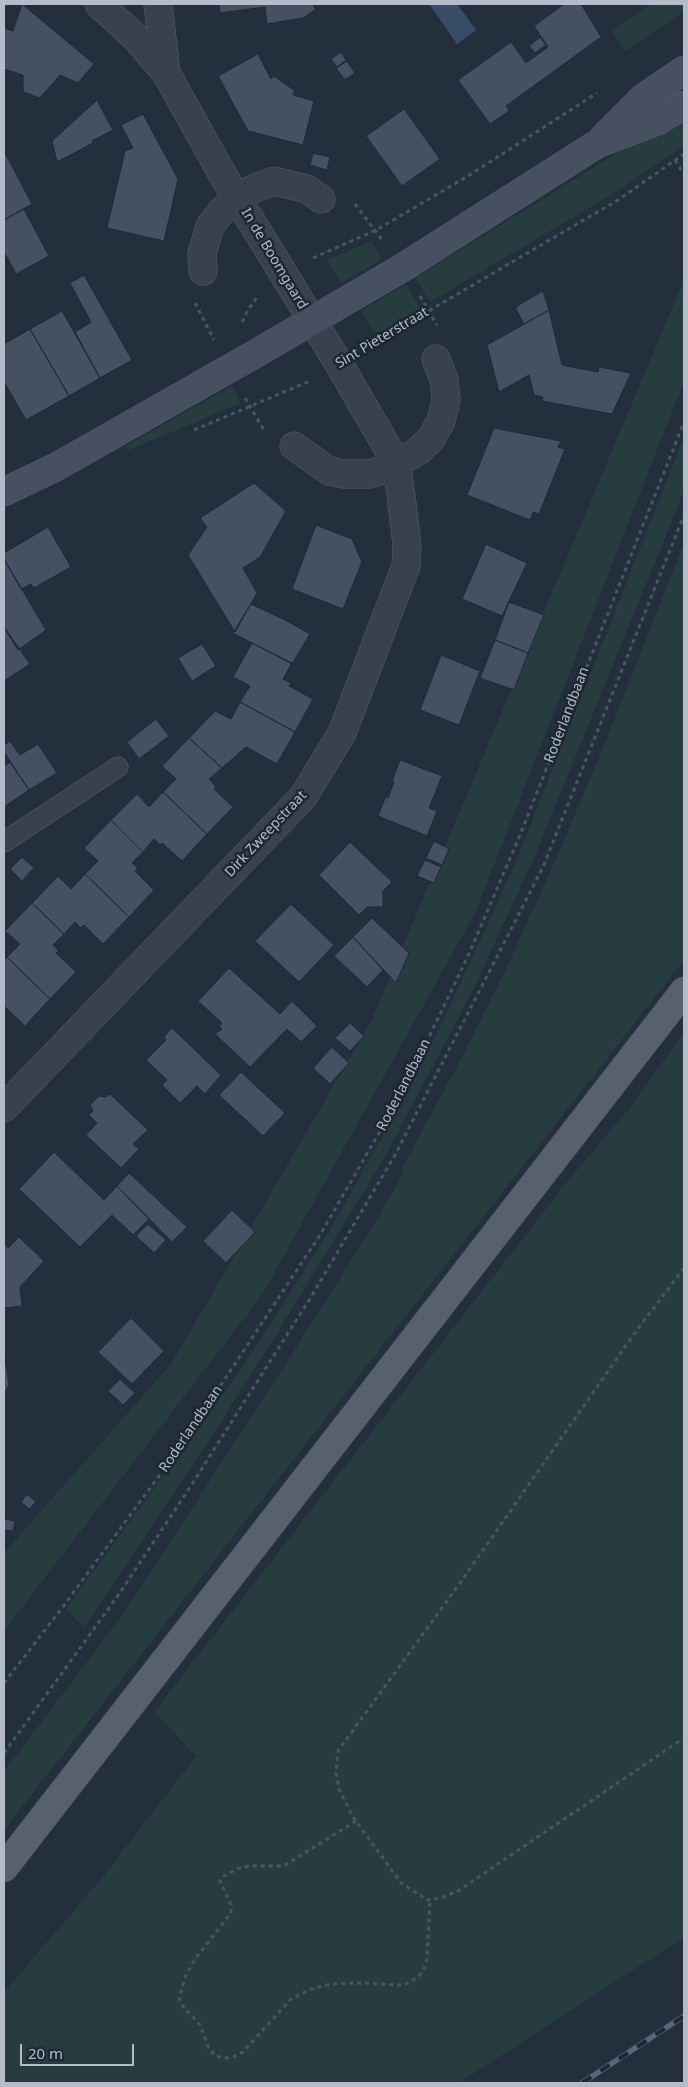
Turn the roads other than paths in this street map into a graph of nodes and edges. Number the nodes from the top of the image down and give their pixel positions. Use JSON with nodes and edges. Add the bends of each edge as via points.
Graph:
{"nodes":[{"id":1,"x":99,"y":4,"type":"edge"},
{"id":2,"x":158,"y":4,"type":"edge"},
{"id":3,"x":684,"y":70,"type":"edge"},
{"id":4,"x":166,"y":73,"type":"junction"},
{"id":5,"x":684,"y":105,"type":"edge"},
{"id":6,"x":597,"y":144,"type":"junction"},
{"id":7,"x":237,"y":197,"type":"junction"},
{"id":8,"x":321,"y":199,"type":"dead end"},
{"id":9,"x":203,"y":271,"type":"dead end"},
{"id":10,"x":312,"y":320,"type":"junction"},
{"id":11,"x":436,"y":359,"type":"dead end"},
{"id":12,"x":294,"y":446,"type":"dead end"},
{"id":13,"x":396,"y":464,"type":"junction"},
{"id":14,"x":4,"y":492,"type":"edge"},
{"id":15,"x":118,"y":767,"type":"dead end"},
{"id":16,"x":4,"y":842,"type":"edge"},
{"id":17,"x":684,"y":992,"type":"edge"},
{"id":18,"x":4,"y":1108,"type":"edge"},
{"id":19,"x":4,"y":1868,"type":"edge"}],
"edges":[{"from":1,"to":4,"type":"street","name":"In de Boomgaard","via":[[136,38]]},
{"from":2,"to":4,"type":"street","name":"In de Boomgaard"},
{"from":3,"to":6,"type":"street","via":[[643,98]]},
{"from":4,"to":7,"type":"street","name":"In de Boomgaard"},
{"from":5,"to":6,"type":"street","via":[[657,121]]},
{"from":6,"to":10,"type":"street","via":[[402,268]]},
{"from":7,"to":8,"type":"street","name":"In de Boomgaard","via":[[274,181],[307,189]]},
{"from":7,"to":9,"type":"street","name":"In de Boomgaard","via":[[210,226],[202,254]]},
{"from":7,"to":10,"type":"street","name":"In de Boomgaard"},
{"from":10,"to":13,"type":"street","name":"Dirk Zweepstraat"},
{"from":10,"to":14,"type":"street","via":[[56,467]]},
{"from":11,"to":13,"type":"street","via":[[444,379],[446,400],[441,422],[431,439]]},
{"from":12,"to":13,"type":"street","via":[[329,471],[344,474],[371,474]]},
{"from":13,"to":18,"type":"street","name":"Dirk Zweepstraat","via":[[407,544],[406,566],[342,733],[303,797]]},
{"from":15,"to":16,"type":"lane"},
{"from":17,"to":19,"type":"main road"}]}
